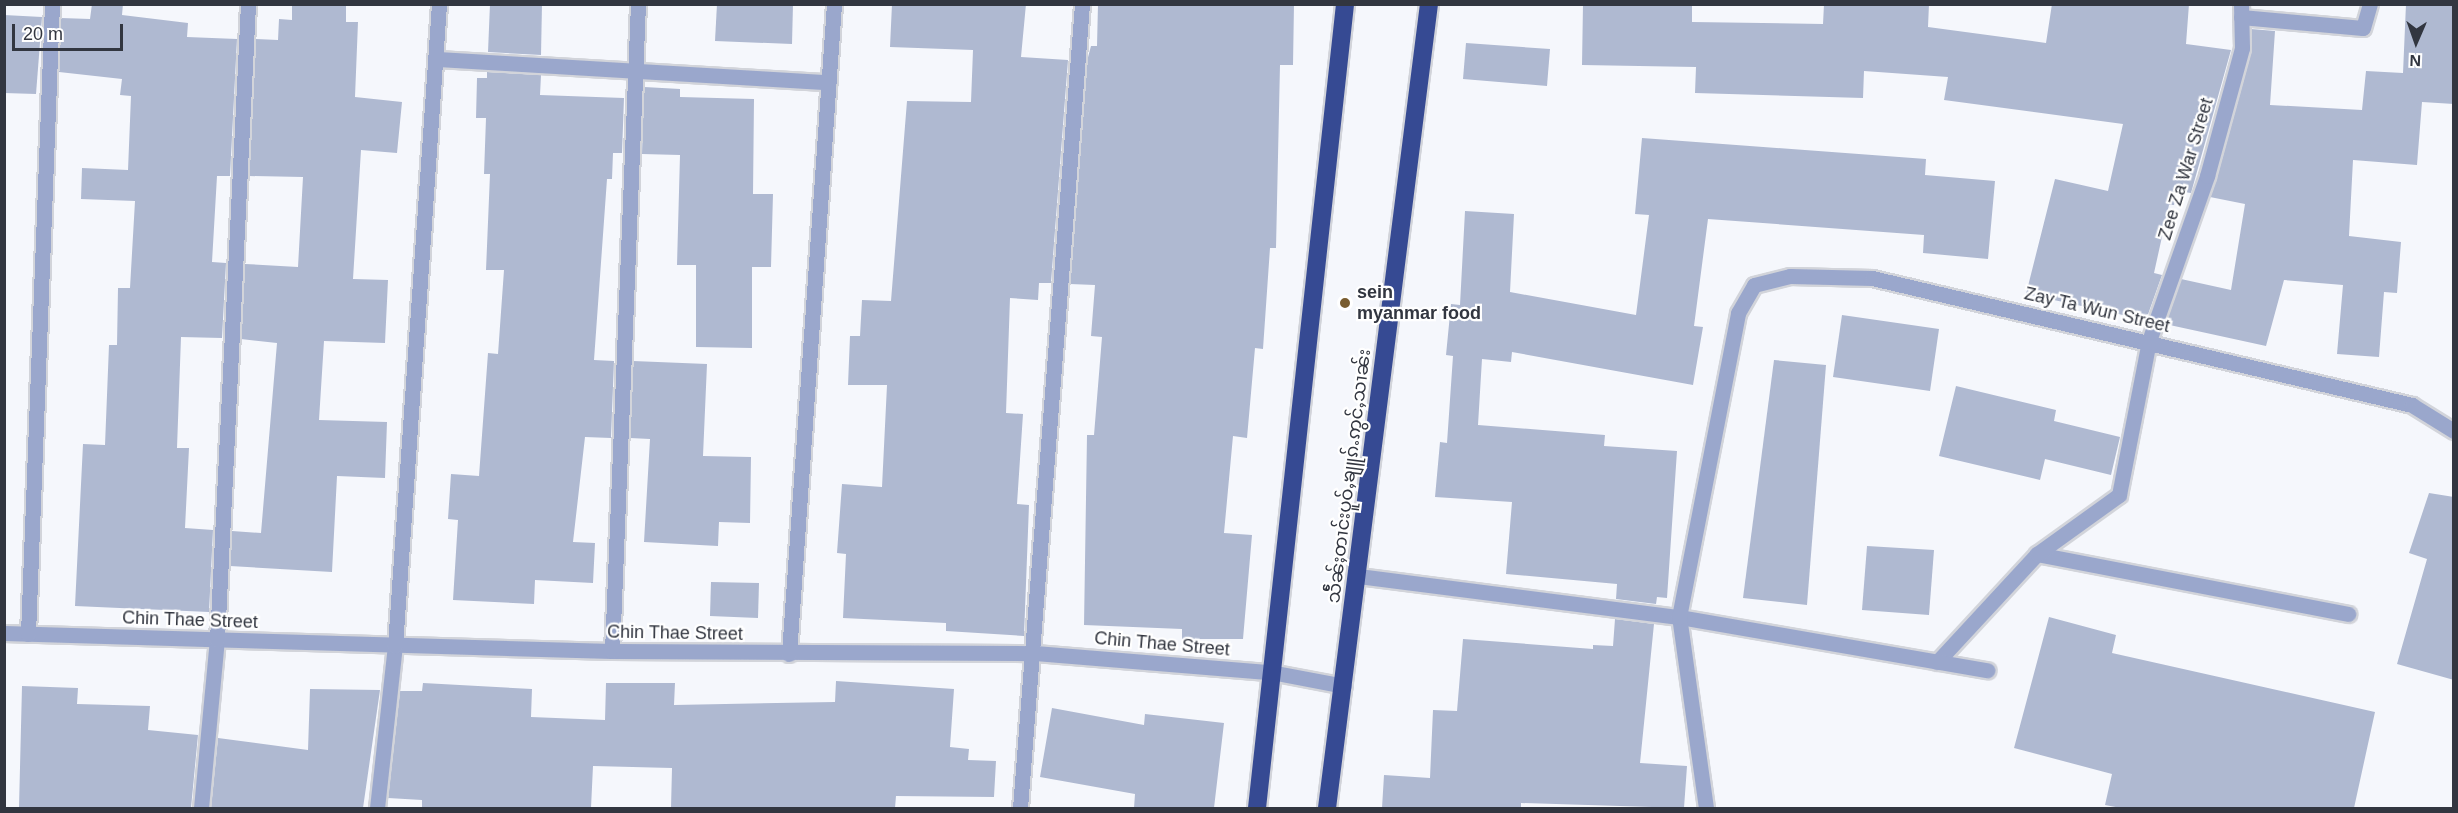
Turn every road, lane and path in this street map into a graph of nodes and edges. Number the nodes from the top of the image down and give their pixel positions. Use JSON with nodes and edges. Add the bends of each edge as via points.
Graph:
{"nodes":[{"id":1,"x":52,"y":4,"type":"edge"},
{"id":2,"x":248,"y":4,"type":"edge"},
{"id":3,"x":440,"y":4,"type":"edge"},
{"id":4,"x":638,"y":4,"type":"edge"},
{"id":5,"x":834,"y":4,"type":"edge"},
{"id":6,"x":1082,"y":4,"type":"edge"},
{"id":7,"x":1345,"y":4,"type":"edge"},
{"id":8,"x":1429,"y":4,"type":"edge"},
{"id":9,"x":2370,"y":4,"type":"edge"},
{"id":10,"x":2241,"y":11,"type":"edge"},
{"id":11,"x":436,"y":58,"type":"junction"},
{"id":12,"x":633,"y":67,"type":"junction"},
{"id":13,"x":828,"y":82,"type":"junction"},
{"id":14,"x":2149,"y":342,"type":"junction"},
{"id":15,"x":2454,"y":431,"type":"edge"},
{"id":16,"x":2037,"y":554,"type":"junction"},
{"id":17,"x":1358,"y":576,"type":"junction"},
{"id":18,"x":2348,"y":614,"type":"dead end"},
{"id":19,"x":1679,"y":617,"type":"junction"},
{"id":20,"x":4,"y":633,"type":"edge"},
{"id":21,"x":28,"y":634,"type":"junction"},
{"id":22,"x":217,"y":640,"type":"junction"},
{"id":23,"x":394,"y":646,"type":"junction"},
{"id":24,"x":612,"y":651,"type":"junction"},
{"id":25,"x":1035,"y":653,"type":"junction"},
{"id":26,"x":789,"y":654,"type":"junction"},
{"id":27,"x":1937,"y":662,"type":"junction"},
{"id":28,"x":1987,"y":670,"type":"dead end"},
{"id":29,"x":1276,"y":673,"type":"junction"},
{"id":30,"x":1344,"y":686,"type":"junction"},
{"id":31,"x":201,"y":808,"type":"edge"},
{"id":32,"x":377,"y":808,"type":"edge"},
{"id":33,"x":1020,"y":808,"type":"edge"},
{"id":34,"x":1257,"y":808,"type":"edge"},
{"id":35,"x":1327,"y":808,"type":"edge"},
{"id":36,"x":1707,"y":808,"type":"edge"}],
"edges":[{"from":1,"to":21,"type":"street"},
{"from":2,"to":22,"type":"street"},
{"from":3,"to":11,"type":"street"},
{"from":4,"to":12,"type":"street"},
{"from":5,"to":13,"type":"street"},
{"from":6,"to":25,"type":"street"},
{"from":7,"to":29,"type":"highway"},
{"from":8,"to":17,"type":"highway","name":"သဵႅၼ်ႈတၢင်းပူဝ်ႇၶျူၵ်ႉဢွင်ႇသၢၼ်း"},
{"from":9,"to":10,"type":"street","via":[[2363,28]]},
{"from":10,"to":14,"type":"street","name":"Zee Za War Street","via":[[2242,48],[2207,176]]},
{"from":11,"to":12,"type":"street"},
{"from":11,"to":23,"type":"street"},
{"from":12,"to":13,"type":"street"},
{"from":12,"to":24,"type":"street"},
{"from":13,"to":26,"type":"street"},
{"from":14,"to":15,"type":"street","name":"Zay Ta Wun Street","via":[[2412,405]]},
{"from":14,"to":16,"type":"street","name":"Zee Za War Street","via":[[2119,495]]},
{"from":14,"to":19,"type":"street","name":"Zay Ta Wun Street","via":[[1872,278],[1790,276],[1754,285],[1737,313]]},
{"from":16,"to":18,"type":"street"},
{"from":16,"to":27,"type":"street","name":"Zee Za War Street"},
{"from":17,"to":19,"type":"street"},
{"from":17,"to":30,"type":"highway","name":"သဵႅၼ်ႈတၢင်းပူဝ်ႇၶျူၵ်ႉဢွင်ႇသၢၼ်း"},
{"from":19,"to":27,"type":"street"},
{"from":19,"to":36,"type":"street"},
{"from":20,"to":21,"type":"street","name":"Chin Thae Street"},
{"from":21,"to":22,"type":"street","name":"Chin Thae Street"},
{"from":22,"to":23,"type":"street","name":"Chin Thae Street"},
{"from":22,"to":31,"type":"street"},
{"from":23,"to":24,"type":"street","name":"Chin Thae Street"},
{"from":23,"to":32,"type":"street"},
{"from":24,"to":26,"type":"street","name":"Chin Thae Street"},
{"from":25,"to":26,"type":"street","name":"Chin Thae Street"},
{"from":25,"to":29,"type":"street","name":"Chin Thae Street"},
{"from":25,"to":33,"type":"street"},
{"from":27,"to":28,"type":"street"},
{"from":29,"to":30,"type":"street","name":"Chin Thae Street"},
{"from":29,"to":34,"type":"highway"},
{"from":30,"to":35,"type":"highway","name":"သဵႅၼ်ႈတၢင်းပူဝ်ႇၶျူၵ်ႉဢွင်ႇသၢၼ်း"}]}
